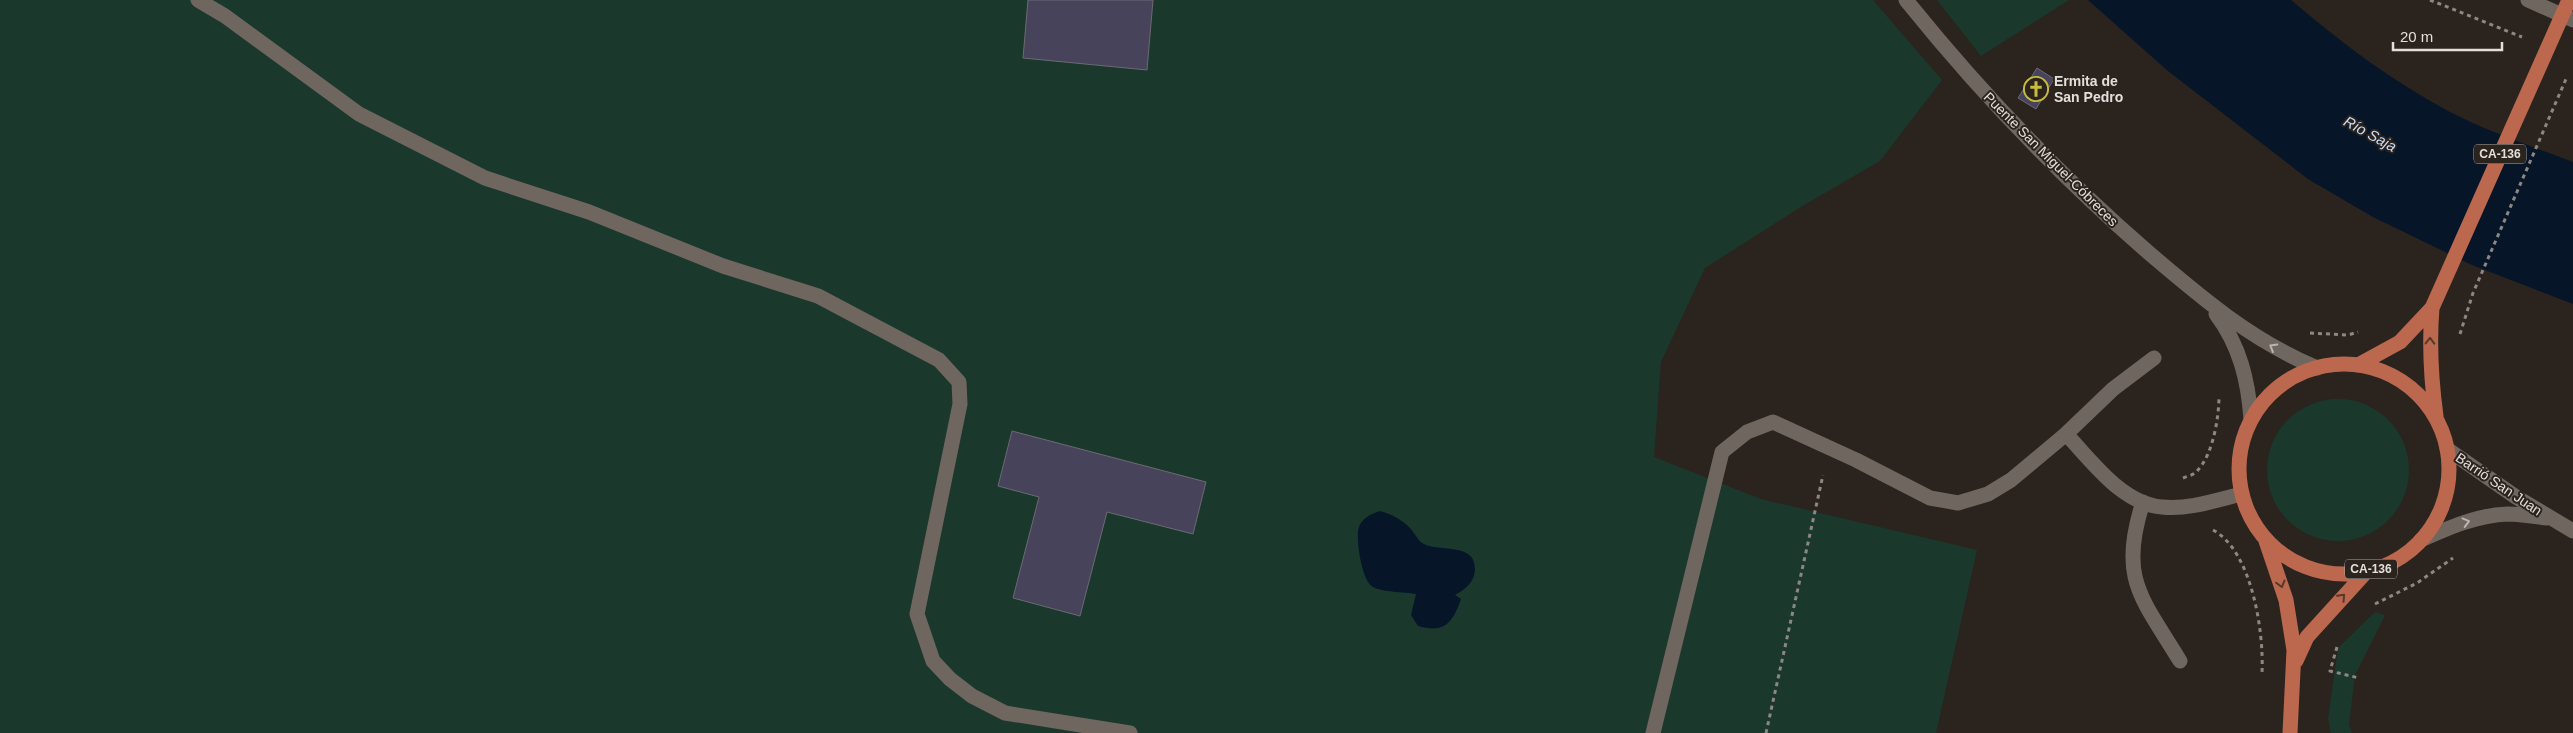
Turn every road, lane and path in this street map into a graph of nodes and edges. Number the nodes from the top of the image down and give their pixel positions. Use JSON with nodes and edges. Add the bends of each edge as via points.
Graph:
{"nodes":[{"id":1,"x":198,"y":0,"type":"edge"},
{"id":2,"x":1906,"y":0,"type":"edge"},
{"id":3,"x":2430,"y":0,"type":"edge"},
{"id":4,"x":2528,"y":0,"type":"edge"},
{"id":5,"x":2569,"y":0,"type":"edge"},
{"id":6,"x":2573,"y":20,"type":"edge"},
{"id":7,"x":2528,"y":39,"type":"dead end"},
{"id":8,"x":2569,"y":72,"type":"dead end"},
{"id":9,"x":2209,"y":305,"type":"junction"},
{"id":10,"x":2432,"y":308,"type":"junction"},
{"id":11,"x":2459,"y":335,"type":"dead end"},
{"id":12,"x":2154,"y":358,"type":"dead end"},
{"id":13,"x":2358,"y":365,"type":"junction"},
{"id":14,"x":2317,"y":368,"type":"junction"},
{"id":15,"x":2219,"y":390,"type":"dead end"},
{"id":16,"x":2252,"y":419,"type":"junction"},
{"id":17,"x":2437,"y":421,"type":"junction"},
{"id":18,"x":2066,"y":434,"type":"junction"},
{"id":19,"x":1829,"y":448,"type":"junction"},
{"id":20,"x":2447,"y":449,"type":"junction"},
{"id":21,"x":2180,"y":480,"type":"dead end"},
{"id":22,"x":2242,"y":494,"type":"junction"},
{"id":23,"x":2143,"y":502,"type":"junction"},
{"id":24,"x":2552,"y":518,"type":"junction"},
{"id":25,"x":2208,"y":527,"type":"dead end"},
{"id":26,"x":2573,"y":530,"type":"edge"},
{"id":27,"x":2265,"y":538,"type":"junction"},
{"id":28,"x":2421,"y":540,"type":"junction"},
{"id":29,"x":2461,"y":553,"type":"dead end"},
{"id":30,"x":2367,"y":571,"type":"junction"},
{"id":31,"x":2370,"y":606,"type":"dead end"},
{"id":32,"x":2340,"y":639,"type":"dead end"},
{"id":33,"x":2180,"y":660,"type":"dead end"},
{"id":34,"x":2294,"y":664,"type":"junction"},
{"id":35,"x":2262,"y":672,"type":"dead end"},
{"id":36,"x":2359,"y":678,"type":"dead end"},
{"id":37,"x":1130,"y":733,"type":"edge"},
{"id":38,"x":1653,"y":733,"type":"edge"},
{"id":39,"x":1766,"y":733,"type":"edge"},
{"id":40,"x":2290,"y":733,"type":"edge"}],
"edges":[{"from":1,"to":37,"type":"street","via":[[225,16],[359,114],[485,178],[589,212],[723,266],[818,296],[939,360],[959,382],[960,404],[917,614],[933,661],[972,696],[1005,713]]},
{"from":2,"to":9,"type":"street","name":"Puente San Miguel-Cóbreces","via":[[1997,109],[2044,157]]},
{"from":3,"to":7,"type":"path"},
{"from":4,"to":6,"type":"street"},
{"from":5,"to":10,"type":"main road","number":"CA-136"},
{"from":8,"to":11,"type":"path","via":[[2473,292]]},
{"from":14,"to":9,"type":"street","name":"Puente San Miguel-Cóbreces","one_way":true,"via":[[2277,350]]},
{"from":9,"to":16,"type":"street","name":"Puente San Miguel-Cóbreces","via":[[2233,340],[2248,383]]},
{"from":10,"to":13,"type":"main road","number":"CA-136","via":[[2414,328],[2384,352]]},
{"from":17,"to":10,"type":"main road","number":"CA-136","one_way":true,"via":[[2430,374]]},
{"from":12,"to":18,"type":"street","via":[[2113,389]]},
{"from":13,"to":14,"type":"main road","name":"Puente San Miguel-Cóbreces","number":"CA-136","via":[[2337,364]]},
{"from":13,"to":17,"type":"main road","name":"Puente San Miguel-Cóbreces","number":"CA-136","via":[[2405,383],[2423,400]]},
{"from":14,"to":16,"type":"main road","name":"Puente San Miguel-Cóbreces","number":"CA-136","via":[[2291,378],[2268,396]]},
{"from":15,"to":21,"type":"path","via":[[2219,417],[2205,459],[2196,473]]},
{"from":16,"to":22,"type":"main road","name":"Puente San Miguel-Cóbreces","number":"CA-136","via":[[2242,443],[2239,468]]},
{"from":17,"to":20,"type":"main road","name":"Puente San Miguel-Cóbreces","number":"CA-136"},
{"from":18,"to":19,"type":"street","via":[[2011,480],[1988,494],[1958,503],[1930,498]]},
{"from":18,"to":23,"type":"street","via":[[2122,490]]},
{"from":19,"to":38,"type":"street","via":[[1772,422],[1747,432],[1722,452]]},
{"from":19,"to":39,"type":"path"},
{"from":20,"to":24,"type":"street","name":"Barrió San Juan"},
{"from":20,"to":28,"type":"main road","name":"Puente San Miguel-Cóbreces","number":"CA-136","via":[[2449,468],[2442,507]]},
{"from":22,"to":23,"type":"street","via":[[2186,506],[2162,507]]},
{"from":22,"to":27,"type":"main road","name":"Puente San Miguel-Cóbreces","number":"CA-136"},
{"from":23,"to":33,"type":"street","via":[[2135,531],[2132,574],[2139,594]]},
{"from":24,"to":26,"type":"street","name":"Barrió San Juan"},
{"from":28,"to":24,"type":"street","name":"Barrió San Juan","one_way":true,"via":[[2462,523],[2494,516],[2509,514]]},
{"from":25,"to":35,"type":"path","via":[[2220,534],[2244,568],[2261,636]]},
{"from":27,"to":30,"type":"main road","name":"Puente San Miguel-Cóbreces","number":"CA-136","via":[[2301,565],[2322,572],[2345,574]]},
{"from":27,"to":34,"type":"main road","number":"CA-136","one_way":true,"via":[[2286,600]]},
{"from":28,"to":30,"type":"main road","name":"Puente San Miguel-Cóbreces","number":"CA-136","via":[[2387,564]]},
{"from":29,"to":31,"type":"path","via":[[2418,583]]},
{"from":34,"to":30,"type":"main road","number":"CA-136","one_way":true,"via":[[2307,637]]},
{"from":32,"to":36,"type":"path","via":[[2330,671]]},
{"from":34,"to":40,"type":"main road","number":"CA-136"}]}
